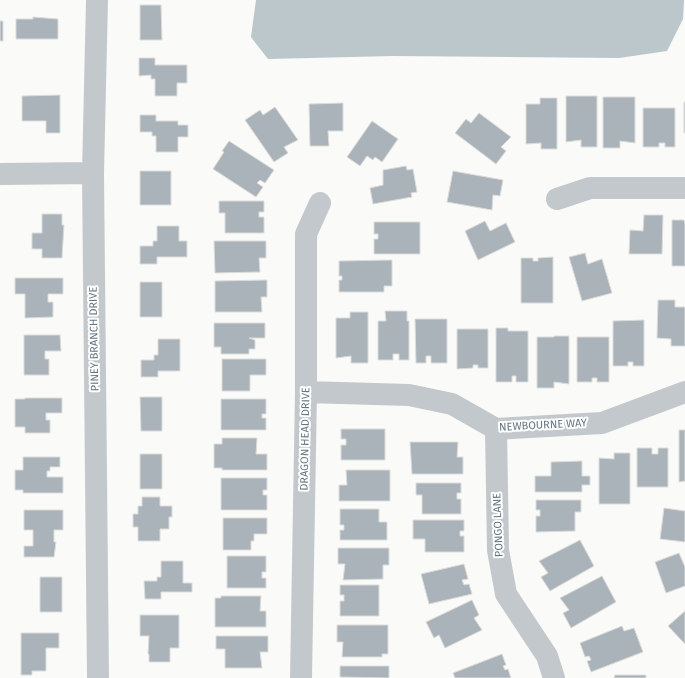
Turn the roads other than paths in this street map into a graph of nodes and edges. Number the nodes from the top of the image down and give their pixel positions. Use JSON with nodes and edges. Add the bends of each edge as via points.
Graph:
{"nodes":[{"id":1,"x":97,"y":0,"type":"edge"},
{"id":2,"x":93,"y":173,"type":"junction"},
{"id":3,"x":0,"y":174,"type":"edge"},
{"id":4,"x":685,"y":188,"type":"edge"},
{"id":5,"x":557,"y":199,"type":"dead end"},
{"id":6,"x":320,"y":204,"type":"dead end"},
{"id":7,"x":306,"y":392,"type":"junction"},
{"id":8,"x":685,"y":392,"type":"edge"},
{"id":9,"x":496,"y":429,"type":"junction"},
{"id":10,"x":98,"y":678,"type":"edge"},
{"id":11,"x":301,"y":678,"type":"edge"},
{"id":12,"x":554,"y":678,"type":"edge"}],
"edges":[{"from":1,"to":2,"type":"street","name":"PINEY BRANCH DRIVE"},
{"from":2,"to":3,"type":"street"},
{"from":2,"to":10,"type":"street","name":"PINEY BRANCH DRIVE"},
{"from":4,"to":5,"type":"street","via":[[590,188]]},
{"from":6,"to":7,"type":"street","name":"DRAGON HEAD DRIVE","via":[[306,234]]},
{"from":7,"to":9,"type":"street","name":"NEWBOURNE WAY","via":[[409,395],[452,404]]},
{"from":7,"to":11,"type":"street","name":"DRAGON HEAD DRIVE"},
{"from":8,"to":9,"type":"street","name":"NEWBOURNE WAY","via":[[602,423]]},
{"from":9,"to":12,"type":"street","name":"PONGO LANE","via":[[498,550],[506,594],[547,656]]}]}
